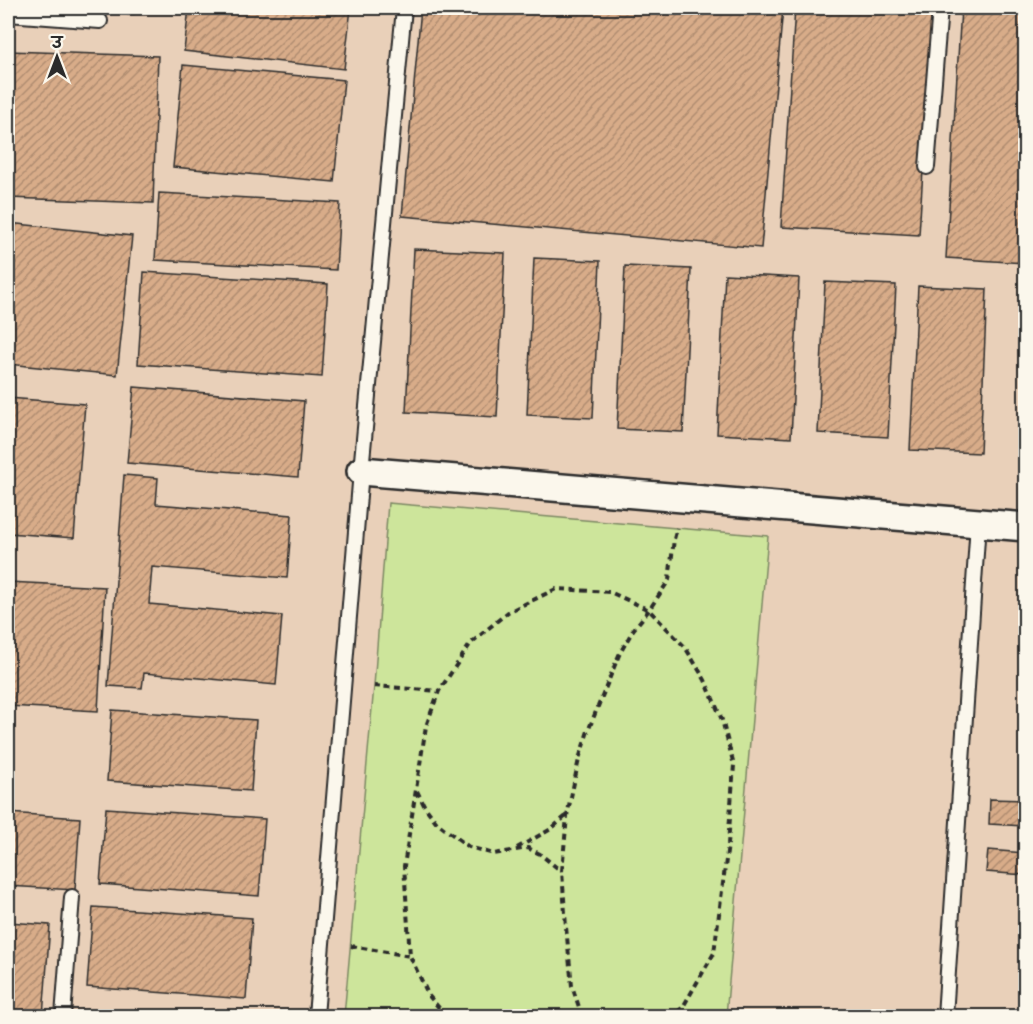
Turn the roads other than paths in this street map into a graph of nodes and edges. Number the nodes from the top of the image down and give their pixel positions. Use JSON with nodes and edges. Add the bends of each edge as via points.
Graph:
{"nodes":[{"id":1,"x":404,"y":8,"type":"edge"},
{"id":2,"x":940,"y":8,"type":"edge"},
{"id":3,"x":8,"y":14,"type":"edge"},
{"id":4,"x":100,"y":21,"type":"dead end"},
{"id":5,"x":927,"y":167,"type":"dead end"},
{"id":6,"x":361,"y":471,"type":"junction"},
{"id":7,"x":978,"y":523,"type":"junction"},
{"id":8,"x":1026,"y":527,"type":"edge"},
{"id":9,"x":72,"y":897,"type":"dead end"},
{"id":10,"x":63,"y":1017,"type":"edge"},
{"id":11,"x":316,"y":1017,"type":"edge"},
{"id":12,"x":945,"y":1017,"type":"edge"}],
"edges":[{"from":1,"to":6,"type":"lane"},
{"from":2,"to":5,"type":"lane"},
{"from":3,"to":4,"type":"lane"},
{"from":6,"to":7,"type":"street"},
{"from":6,"to":11,"type":"lane"},
{"from":7,"to":8,"type":"street"},
{"from":7,"to":12,"type":"lane"},
{"from":9,"to":10,"type":"lane"}]}
